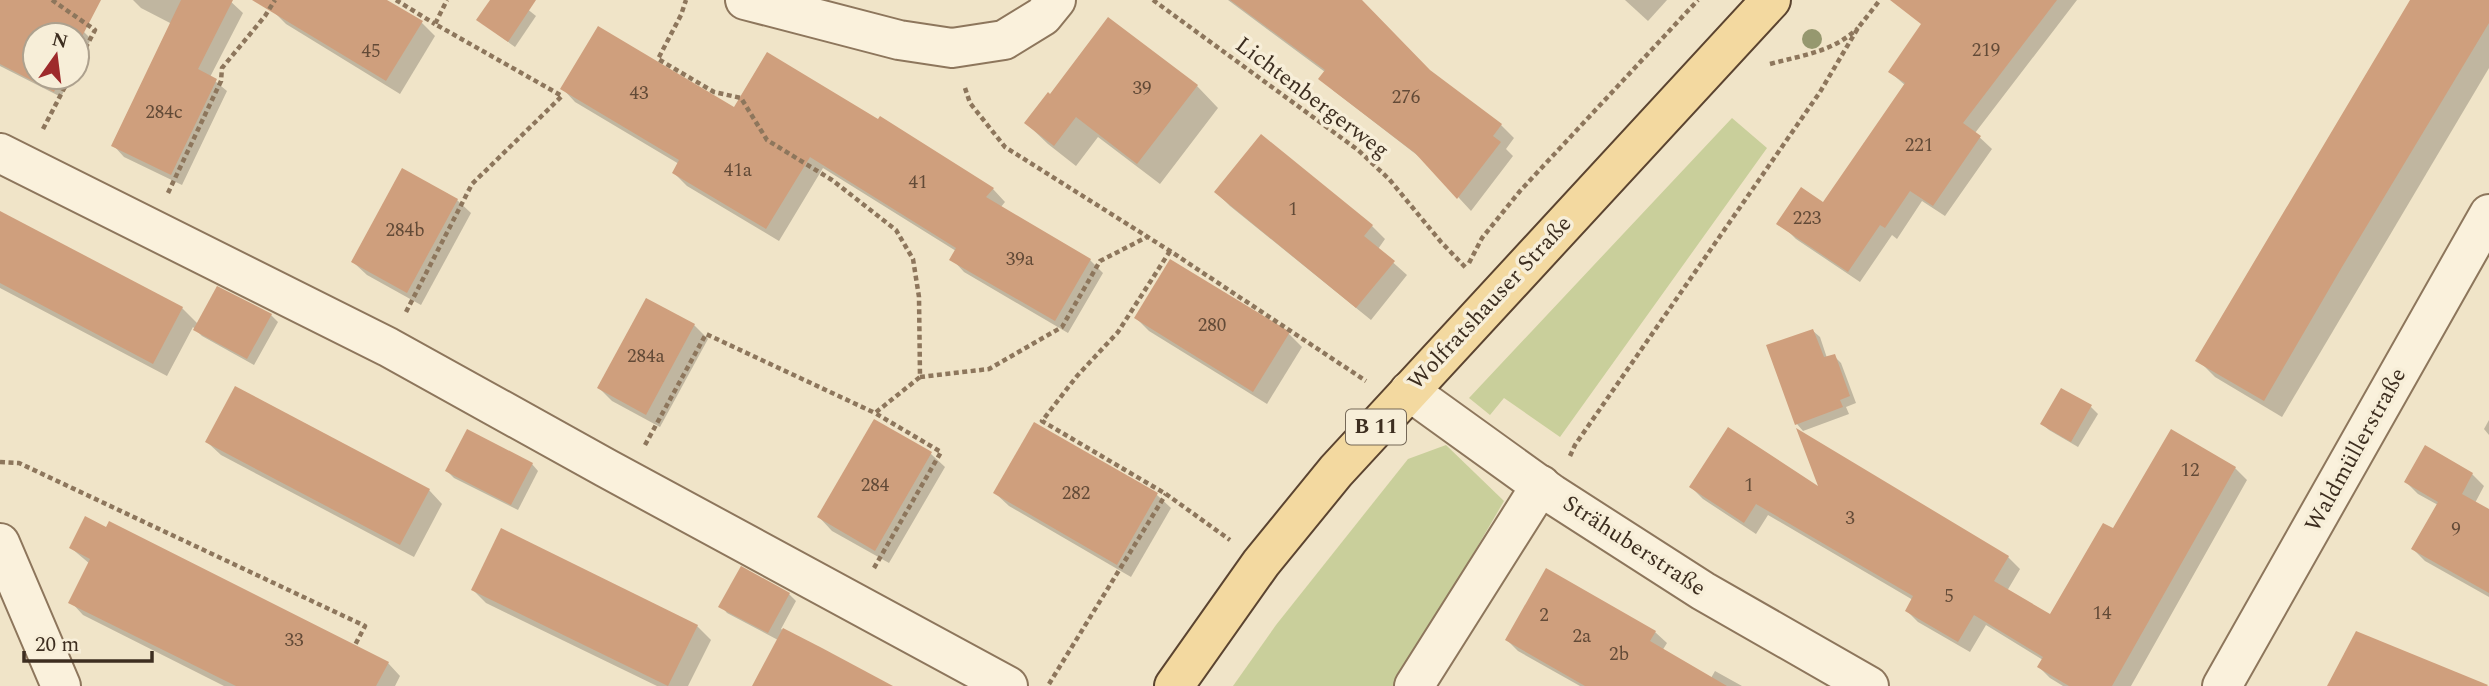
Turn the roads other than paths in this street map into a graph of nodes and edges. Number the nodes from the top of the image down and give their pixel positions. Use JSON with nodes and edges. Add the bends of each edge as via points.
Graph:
{"nodes":[{"id":1,"x":745,"y":0,"type":"edge"},
{"id":2,"x":1056,"y":0,"type":"edge"},
{"id":3,"x":1771,"y":0,"type":"edge"},
{"id":4,"x":12,"y":159,"type":"edge"},
{"id":5,"x":2489,"y":214,"type":"edge"},
{"id":6,"x":1409,"y":391,"type":"junction"},
{"id":7,"x":1547,"y":489,"type":"junction"},
{"id":8,"x":0,"y":543,"type":"edge"},
{"id":9,"x":61,"y":686,"type":"edge"},
{"id":10,"x":1008,"y":686,"type":"edge"},
{"id":11,"x":1174,"y":686,"type":"edge"},
{"id":12,"x":1415,"y":686,"type":"edge"},
{"id":13,"x":1869,"y":686,"type":"edge"},
{"id":14,"x":2222,"y":686,"type":"edge"}],
"edges":[{"from":1,"to":2,"type":"street","via":[[899,40],[952,48],[1004,40],[1043,16]]},
{"from":3,"to":6,"type":"main road","name":"Wolfratshauser Straße","number":"B 11"},
{"from":4,"to":10,"type":"street","via":[[388,347]]},
{"from":5,"to":14,"type":"street","name":"Waldmüllerstraße"},
{"from":6,"to":7,"type":"street","name":"Strähuberstraße"},
{"from":6,"to":11,"type":"main road","name":"Wolfratshauser Straße","number":"B 11","via":[[1261,563]]},
{"from":7,"to":12,"type":"street"},
{"from":7,"to":13,"type":"street","name":"Strähuberstraße","via":[[1703,591]]},
{"from":8,"to":9,"type":"street"}]}
